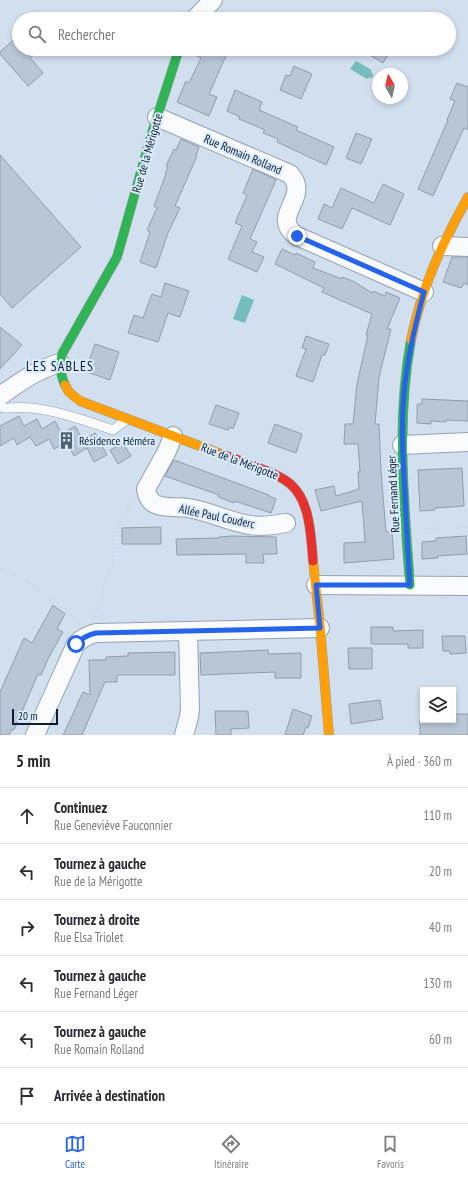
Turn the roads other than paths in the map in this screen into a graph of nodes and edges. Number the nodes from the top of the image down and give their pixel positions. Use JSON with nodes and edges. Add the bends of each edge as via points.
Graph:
{"nodes":[{"id":1,"x":212,"y":0,"type":"edge"},
{"id":2,"x":201,"y":12,"type":"edge"},
{"id":3,"x":177,"y":56,"type":"edge"},
{"id":4,"x":157,"y":117,"type":"junction"},
{"id":5,"x":468,"y":197,"type":"edge"},
{"id":6,"x":442,"y":246,"type":"junction"},
{"id":7,"x":468,"y":246,"type":"edge"},
{"id":8,"x":424,"y":292,"type":"junction"},
{"id":9,"x":60,"y":363,"type":"junction"},
{"id":10,"x":0,"y":396,"type":"edge"},
{"id":11,"x":0,"y":404,"type":"edge"},
{"id":12,"x":127,"y":419,"type":"junction"},
{"id":13,"x":173,"y":436,"type":"junction"},
{"id":14,"x":468,"y":442,"type":"edge"},
{"id":15,"x":402,"y":445,"type":"junction"},
{"id":16,"x":286,"y":523,"type":"dead end"},
{"id":17,"x":316,"y":585,"type":"junction"},
{"id":18,"x":410,"y":585,"type":"junction"},
{"id":19,"x":468,"y":586,"type":"edge"},
{"id":20,"x":320,"y":628,"type":"junction"},
{"id":21,"x":188,"y":631,"type":"junction"},
{"id":22,"x":35,"y":735,"type":"edge"},
{"id":23,"x":184,"y":735,"type":"edge"},
{"id":24,"x":329,"y":735,"type":"edge"}],
"edges":[{"from":1,"to":2,"type":"street"},
{"from":3,"to":4,"type":"street","name":"Rue de la Mérigotte"},
{"from":4,"to":8,"type":"street","name":"Rue Romain Rolland","via":[[290,174],[297,186],[286,220],[291,232]]},
{"from":4,"to":9,"type":"street","name":"Rue de la Mérigotte","via":[[117,257],[62,354]]},
{"from":5,"to":6,"type":"street","name":"Rue Fernand Léger"},
{"from":6,"to":7,"type":"street"},
{"from":6,"to":8,"type":"street","name":"Rue Fernand Léger"},
{"from":8,"to":15,"type":"street","name":"Rue Fernand Léger","via":[[408,359]]},
{"from":9,"to":10,"type":"street","via":[[28,376]]},
{"from":9,"to":12,"type":"street","name":"Rue de la Mérigotte","via":[[62,381],[73,396]]},
{"from":11,"to":12,"type":"lane","via":[[3,408],[29,408],[73,416],[113,430]]},
{"from":12,"to":13,"type":"street","name":"Rue de la Mérigotte"},
{"from":13,"to":16,"type":"street","name":"Allée Paul Couderc","via":[[146,489],[149,500],[154,504],[187,508],[251,525]]},
{"from":13,"to":17,"type":"street","name":"Rue de la Mérigotte","via":[[276,474],[293,486],[306,509]]},
{"from":14,"to":15,"type":"street"},
{"from":15,"to":18,"type":"street","name":"Rue Fernand Léger","via":[[414,530]]},
{"from":17,"to":18,"type":"street"},
{"from":17,"to":20,"type":"street","name":"Rue de la Mérigotte"},
{"from":18,"to":19,"type":"street"},
{"from":20,"to":21,"type":"street"},
{"from":20,"to":24,"type":"street","name":"Rue de la Mérigotte"},
{"from":21,"to":22,"type":"street","via":[[96,633],[90,630],[76,644]]},
{"from":21,"to":23,"type":"street","via":[[190,710]]}]}
